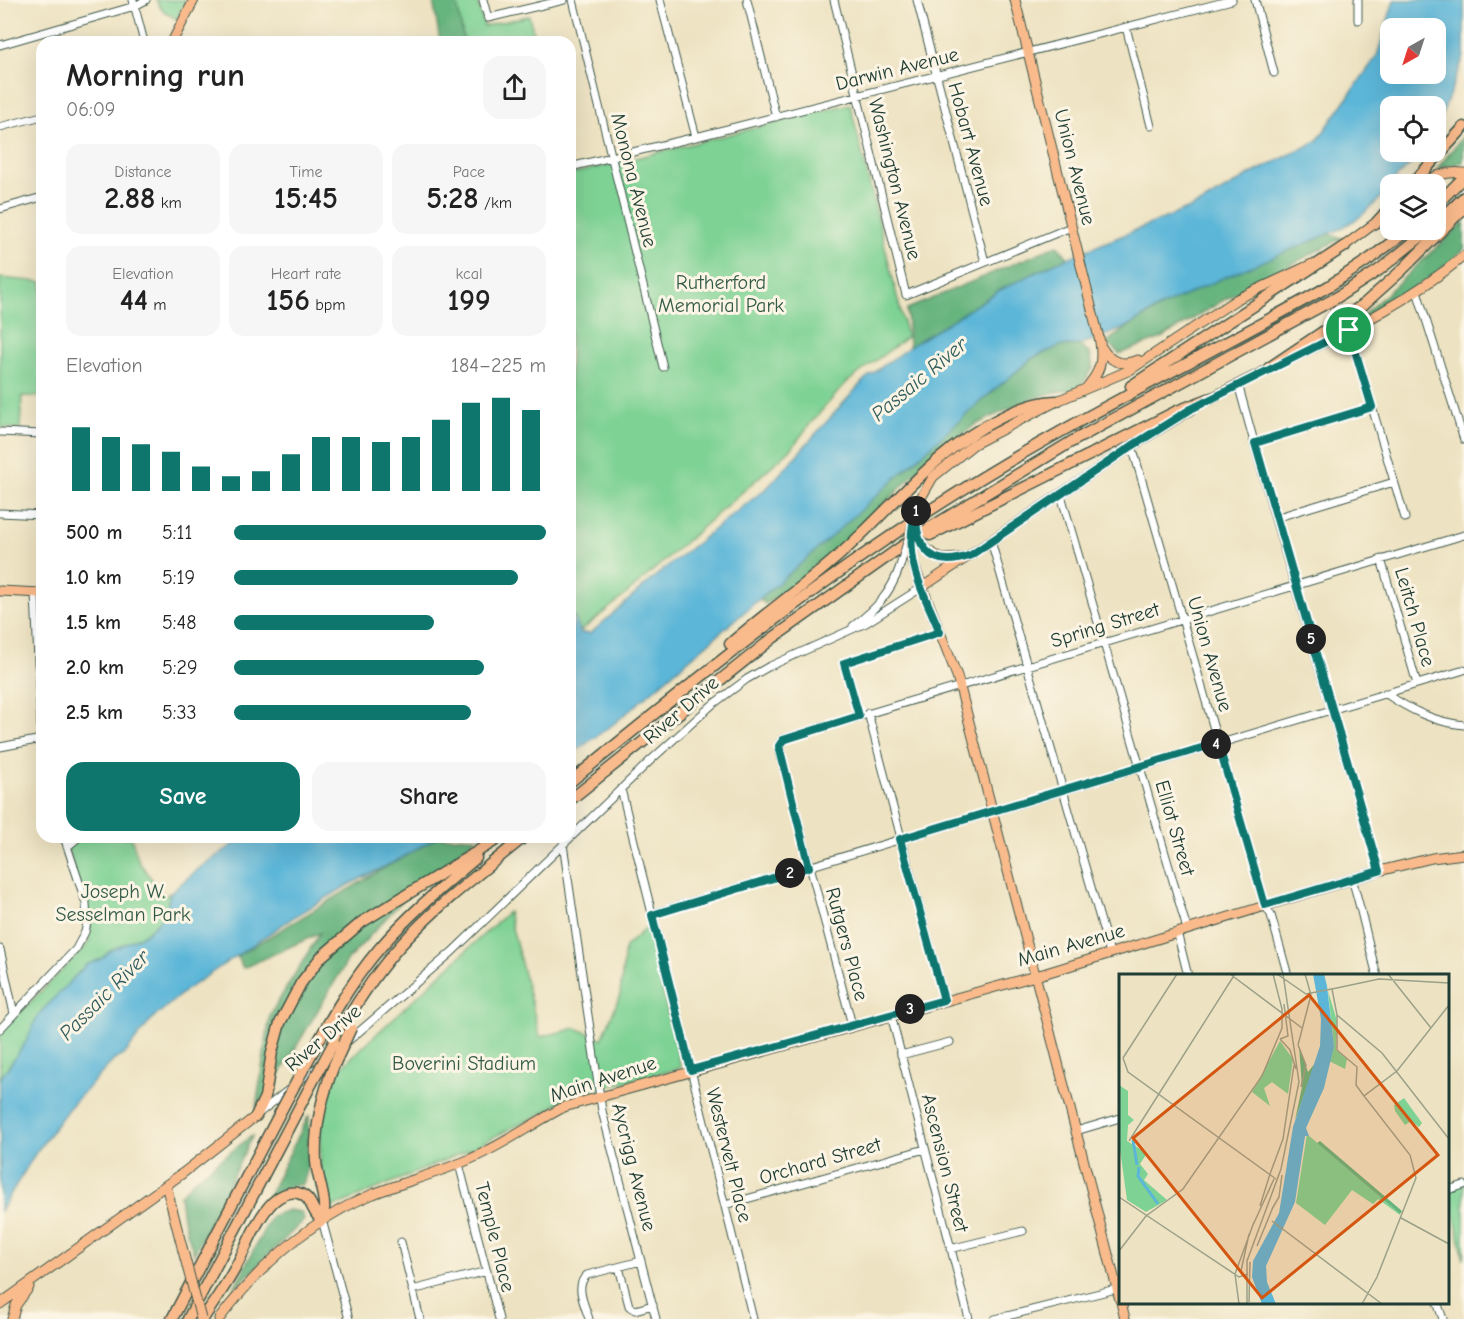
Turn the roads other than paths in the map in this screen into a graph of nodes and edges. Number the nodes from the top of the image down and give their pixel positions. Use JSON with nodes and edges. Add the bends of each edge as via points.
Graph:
{"nodes":[{"id":1,"x":146,"y":0,"type":"edge"},
{"id":2,"x":194,"y":0,"type":"edge"},
{"id":3,"x":483,"y":0,"type":"edge"},
{"id":4,"x":564,"y":0,"type":"edge"},
{"id":5,"x":573,"y":0,"type":"edge"},
{"id":6,"x":660,"y":0,"type":"edge"},
{"id":7,"x":747,"y":0,"type":"edge"},
{"id":8,"x":834,"y":0,"type":"edge"},
{"id":9,"x":917,"y":0,"type":"edge"},
{"id":10,"x":1015,"y":0,"type":"edge"},
{"id":11,"x":1232,"y":0,"type":"edge"},
{"id":12,"x":1256,"y":0,"type":"edge"},
{"id":13,"x":1358,"y":0,"type":"edge"},
{"id":14,"x":134,"y":3,"type":"edge"},
{"id":15,"x":1358,"y":20,"type":"dead end"},
{"id":16,"x":1126,"y":27,"type":"junction"},
{"id":17,"x":142,"y":36,"type":"edge"},
{"id":18,"x":175,"y":36,"type":"edge"},
{"id":19,"x":0,"y":45,"type":"edge"},
{"id":20,"x":1028,"y":53,"type":"junction"},
{"id":21,"x":1274,"y":73,"type":"dead end"},
{"id":22,"x":936,"y":75,"type":"junction"},
{"id":23,"x":858,"y":96,"type":"junction"},
{"id":24,"x":776,"y":117,"type":"junction"},
{"id":25,"x":36,"y":118,"type":"edge"},
{"id":26,"x":1151,"y":126,"type":"dead end"},
{"id":27,"x":0,"y":127,"type":"edge"},
{"id":28,"x":1464,"y":128,"type":"edge"},
{"id":29,"x":696,"y":137,"type":"junction"},
{"id":30,"x":611,"y":156,"type":"junction"},
{"id":31,"x":576,"y":165,"type":"edge"},
{"id":32,"x":1464,"y":168,"type":"edge"},
{"id":33,"x":1421,"y":174,"type":"edge"},
{"id":34,"x":1439,"y":174,"type":"edge"},
{"id":35,"x":1442,"y":174,"type":"edge"},
{"id":36,"x":1464,"y":175,"type":"edge"},
{"id":37,"x":1446,"y":196,"type":"edge"},
{"id":38,"x":1464,"y":197,"type":"edge"},
{"id":39,"x":36,"y":198,"type":"edge"},
{"id":40,"x":1464,"y":208,"type":"edge"},
{"id":41,"x":0,"y":209,"type":"edge"},
{"id":42,"x":1446,"y":214,"type":"edge"},
{"id":43,"x":1380,"y":219,"type":"edge"},
{"id":44,"x":1377,"y":222,"type":"joint"},
{"id":45,"x":1071,"y":227,"type":"junction"},
{"id":46,"x":1395,"y":240,"type":"edge"},
{"id":47,"x":1417,"y":240,"type":"edge"},
{"id":48,"x":1345,"y":246,"type":"junction"},
{"id":49,"x":1464,"y":256,"type":"edge"},
{"id":50,"x":985,"y":262,"type":"junction"},
{"id":51,"x":1417,"y":291,"type":"junction"},
{"id":52,"x":1349,"y":330,"type":"junction"},
{"id":53,"x":1100,"y":342,"type":"junction"},
{"id":54,"x":1167,"y":346,"type":"junction"},
{"id":55,"x":663,"y":367,"type":"dead end"},
{"id":56,"x":1269,"y":368,"type":"junction"},
{"id":57,"x":1238,"y":384,"type":"junction"},
{"id":58,"x":1083,"y":391,"type":"junction"},
{"id":59,"x":1211,"y":398,"type":"junction"},
{"id":60,"x":1057,"y":401,"type":"junction"},
{"id":61,"x":1372,"y":407,"type":"junction"},
{"id":62,"x":1086,"y":417,"type":"junction"},
{"id":63,"x":0,"y":432,"type":"edge"},
{"id":64,"x":36,"y":434,"type":"edge"},
{"id":65,"x":1464,"y":440,"type":"edge"},
{"id":66,"x":1255,"y":443,"type":"junction"},
{"id":67,"x":1132,"y":446,"type":"junction"},
{"id":68,"x":1394,"y":482,"type":"junction"},
{"id":69,"x":1061,"y":495,"type":"junction"},
{"id":70,"x":918,"y":503,"type":"junction"},
{"id":71,"x":0,"y":513,"type":"edge"},
{"id":72,"x":36,"y":515,"type":"edge"},
{"id":73,"x":1275,"y":518,"type":"junction"},
{"id":74,"x":1405,"y":518,"type":"dead end"},
{"id":75,"x":911,"y":528,"type":"junction"},
{"id":76,"x":1464,"y":535,"type":"edge"},
{"id":77,"x":991,"y":541,"type":"junction"},
{"id":78,"x":971,"y":555,"type":"junction"},
{"id":79,"x":1381,"y":559,"type":"junction"},
{"id":80,"x":877,"y":564,"type":"junction"},
{"id":81,"x":1295,"y":585,"type":"junction"},
{"id":82,"x":921,"y":588,"type":"junction"},
{"id":83,"x":0,"y":591,"type":"edge"},
{"id":84,"x":36,"y":593,"type":"edge"},
{"id":85,"x":1181,"y":619,"type":"junction"},
{"id":86,"x":844,"y":632,"type":"junction"},
{"id":87,"x":940,"y":632,"type":"junction"},
{"id":88,"x":1104,"y":642,"type":"junction"},
{"id":89,"x":1026,"y":665,"type":"junction"},
{"id":90,"x":1464,"y":670,"type":"edge"},
{"id":91,"x":1417,"y":684,"type":"junction"},
{"id":92,"x":959,"y":686,"type":"junction"},
{"id":93,"x":1385,"y":693,"type":"junction"},
{"id":94,"x":663,"y":706,"type":"junction"},
{"id":95,"x":1332,"y":709,"type":"junction"},
{"id":96,"x":868,"y":713,"type":"junction"},
{"id":97,"x":859,"y":716,"type":"junction"},
{"id":98,"x":1463,"y":727,"type":"edge"},
{"id":99,"x":790,"y":737,"type":"joint"},
{"id":100,"x":36,"y":741,"type":"edge"},
{"id":101,"x":1218,"y":743,"type":"junction"},
{"id":102,"x":0,"y":747,"type":"edge"},
{"id":103,"x":1140,"y":767,"type":"junction"},
{"id":104,"x":576,"y":777,"type":"edge"},
{"id":105,"x":621,"y":789,"type":"junction"},
{"id":106,"x":1063,"y":790,"type":"junction"},
{"id":107,"x":576,"y":795,"type":"edge"},
{"id":108,"x":992,"y":811,"type":"junction"},
{"id":109,"x":576,"y":832,"type":"edge"},
{"id":110,"x":900,"y":839,"type":"junction"},
{"id":111,"x":66,"y":843,"type":"edge"},
{"id":112,"x":72,"y":843,"type":"edge"},
{"id":113,"x":491,"y":843,"type":"edge"},
{"id":114,"x":494,"y":843,"type":"edge"},
{"id":115,"x":517,"y":843,"type":"edge"},
{"id":116,"x":563,"y":844,"type":"joint"},
{"id":117,"x":67,"y":847,"type":"junction"},
{"id":118,"x":1464,"y":854,"type":"edge"},
{"id":119,"x":809,"y":867,"type":"junction"},
{"id":120,"x":1379,"y":871,"type":"junction"},
{"id":121,"x":1352,"y":879,"type":"junction"},
{"id":122,"x":1265,"y":905,"type":"junction"},
{"id":123,"x":652,"y":915,"type":"junction"},
{"id":124,"x":1187,"y":929,"type":"junction"},
{"id":125,"x":1177,"y":932,"type":"junction"},
{"id":126,"x":0,"y":949,"type":"edge"},
{"id":127,"x":1110,"y":953,"type":"junction"},
{"id":128,"x":388,"y":960,"type":"junction"},
{"id":129,"x":1188,"y":974,"type":"edge"},
{"id":130,"x":1288,"y":974,"type":"edge"},
{"id":131,"x":1377,"y":974,"type":"edge"},
{"id":132,"x":1035,"y":975,"type":"junction"},
{"id":133,"x":944,"y":1000,"type":"junction"},
{"id":134,"x":14,"y":1014,"type":"junction"},
{"id":135,"x":891,"y":1014,"type":"junction"},
{"id":136,"x":852,"y":1025,"type":"junction"},
{"id":137,"x":0,"y":1029,"type":"edge"},
{"id":138,"x":950,"y":1041,"type":"dead end"},
{"id":139,"x":901,"y":1055,"type":"junction"},
{"id":140,"x":691,"y":1070,"type":"junction"},
{"id":141,"x":599,"y":1096,"type":"junction"},
{"id":142,"x":256,"y":1116,"type":"junction"},
{"id":143,"x":1119,"y":1118,"type":"edge"},
{"id":144,"x":1076,"y":1131,"type":"junction"},
{"id":145,"x":925,"y":1149,"type":"junction"},
{"id":146,"x":459,"y":1164,"type":"junction"},
{"id":147,"x":166,"y":1185,"type":"junction"},
{"id":148,"x":1464,"y":1185,"type":"edge"},
{"id":149,"x":1449,"y":1190,"type":"edge"},
{"id":150,"x":724,"y":1205,"type":"junction"},
{"id":151,"x":322,"y":1220,"type":"junction"},
{"id":152,"x":1023,"y":1231,"type":"dead end"},
{"id":153,"x":401,"y":1242,"type":"dead end"},
{"id":154,"x":950,"y":1249,"type":"junction"},
{"id":155,"x":641,"y":1261,"type":"junction"},
{"id":156,"x":619,"y":1267,"type":"junction"},
{"id":157,"x":487,"y":1271,"type":"junction"},
{"id":158,"x":39,"y":1277,"type":"junction"},
{"id":159,"x":1119,"y":1288,"type":"edge"},
{"id":160,"x":412,"y":1290,"type":"junction"},
{"id":161,"x":2,"y":1302,"type":"edge"},
{"id":162,"x":1122,"y":1304,"type":"edge"},
{"id":163,"x":1438,"y":1304,"type":"edge"},
{"id":164,"x":652,"y":1305,"type":"junction"},
{"id":165,"x":12,"y":1319,"type":"edge"},
{"id":166,"x":172,"y":1319,"type":"edge"},
{"id":167,"x":188,"y":1319,"type":"edge"},
{"id":168,"x":202,"y":1319,"type":"edge"},
{"id":169,"x":219,"y":1319,"type":"edge"},
{"id":170,"x":349,"y":1319,"type":"edge"},
{"id":171,"x":420,"y":1319,"type":"edge"},
{"id":172,"x":499,"y":1319,"type":"edge"},
{"id":173,"x":589,"y":1319,"type":"edge"},
{"id":174,"x":656,"y":1319,"type":"edge"},
{"id":175,"x":753,"y":1319,"type":"edge"},
{"id":176,"x":969,"y":1319,"type":"edge"},
{"id":177,"x":995,"y":1319,"type":"edge"},
{"id":178,"x":1125,"y":1319,"type":"edge"},
{"id":179,"x":1443,"y":1319,"type":"edge"}],
"edges":[{"from":1,"to":14,"type":"street"},
{"from":2,"to":18,"type":"main road"},
{"from":3,"to":4,"type":"street","via":[[488,18]]},
{"from":5,"to":30,"type":"street","name":"Monona Avenue"},
{"from":6,"to":29,"type":"street"},
{"from":7,"to":24,"type":"street"},
{"from":8,"to":23,"type":"street","name":"Washington Avenue"},
{"from":9,"to":22,"type":"street","name":"Hobart Avenue"},
{"from":10,"to":20,"type":"main road","name":"Union Avenue"},
{"from":11,"to":16,"type":"street","name":"Darwin Avenue"},
{"from":12,"to":21,"type":"street"},
{"from":13,"to":15,"type":"street"},
{"from":14,"to":17,"type":"street"},
{"from":14,"to":19,"type":"street"},
{"from":16,"to":20,"type":"street","name":"Darwin Avenue"},
{"from":16,"to":26,"type":"street"},
{"from":20,"to":22,"type":"street","name":"Darwin Avenue"},
{"from":20,"to":45,"type":"main road","name":"Union Avenue"},
{"from":22,"to":23,"type":"street","name":"Darwin Avenue"},
{"from":22,"to":50,"type":"street","name":"Hobart Avenue"},
{"from":23,"to":24,"type":"street","name":"Darwin Avenue"},
{"from":23,"to":50,"type":"street","name":"Washington Avenue","via":[[906,295]]},
{"from":24,"to":29,"type":"street","name":"Darwin Avenue"},
{"from":25,"to":27,"type":"street"},
{"from":28,"to":33,"type":"highway"},
{"from":29,"to":30,"type":"street","name":"Darwin Avenue"},
{"from":30,"to":31,"type":"street","name":"Darwin Avenue"},
{"from":30,"to":55,"type":"street","name":"Monona Avenue"},
{"from":32,"to":34,"type":"street"},
{"from":35,"to":36,"type":"main road"},
{"from":36,"to":37,"type":"highway"},
{"from":38,"to":42,"type":"highway"},
{"from":39,"to":41,"type":"street"},
{"from":40,"to":56,"type":"highway","via":[[1363,305]]},
{"from":43,"to":44,"type":"highway"},
{"from":44,"to":48,"type":"main road"},
{"from":45,"to":50,"type":"street"},
{"from":45,"to":53,"type":"main road","name":"Union Avenue"},
{"from":46,"to":62,"type":"highway","via":[[1329,286]]},
{"from":47,"to":80,"type":"highway","via":[[1336,298],[1049,455]]},
{"from":48,"to":54,"type":"main road","via":[[1237,299]]},
{"from":48,"to":62,"type":"highway"},
{"from":49,"to":51,"type":"main road","name":"River Drive"},
{"from":51,"to":52,"type":"main road","name":"River Drive"},
{"from":51,"to":65,"type":"street"},
{"from":52,"to":56,"type":"main road","name":"River Drive"},
{"from":52,"to":61,"type":"street"},
{"from":53,"to":54,"type":"main road","via":[[1110,359],[1122,364]]},
{"from":53,"to":58,"type":"main road","via":[[1100,369]]},
{"from":54,"to":58,"type":"main road","via":[[1130,370]]},
{"from":56,"to":57,"type":"main road","name":"River Drive"},
{"from":57,"to":59,"type":"main road","name":"River Drive"},
{"from":57,"to":66,"type":"street"},
{"from":58,"to":60,"type":"main road"},
{"from":59,"to":67,"type":"main road","name":"River Drive"},
{"from":59,"to":80,"type":"highway","via":[[1177,411]]},
{"from":60,"to":70,"type":"main road","via":[[962,452],[933,477]]},
{"from":60,"to":94,"type":"highway","via":[[1035,403],[1005,415],[945,452],[838,556],[736,638]]},
{"from":61,"to":66,"type":"street"},
{"from":61,"to":68,"type":"street"},
{"from":62,"to":94,"type":"highway","via":[[976,481],[868,551],[757,631]]},
{"from":63,"to":64,"type":"street"},
{"from":66,"to":73,"type":"street"},
{"from":67,"to":69,"type":"main road","name":"River Drive"},
{"from":67,"to":85,"type":"street","name":"Union Avenue"},
{"from":68,"to":73,"type":"street"},
{"from":68,"to":74,"type":"street"},
{"from":69,"to":77,"type":"main road","name":"River Drive"},
{"from":69,"to":88,"type":"street","name":"Elliot Street"},
{"from":70,"to":75,"type":"main road","bridge":true},
{"from":70,"to":78,"type":"main road","bridge":true,"via":[[916,530],[925,549],[949,560]]},
{"from":71,"to":72,"type":"street"},
{"from":73,"to":81,"type":"street"},
{"from":75,"to":82,"type":"main road","bridge":true,"via":[[911,558]]},
{"from":75,"to":86,"type":"street","bridge":true,"via":[[885,598]]},
{"from":76,"to":79,"type":"street","name":"Spring Street"},
{"from":77,"to":78,"type":"main road","name":"River Drive"},
{"from":77,"to":89,"type":"street"},
{"from":78,"to":82,"type":"main road","name":"River Drive"},
{"from":79,"to":81,"type":"street","name":"Spring Street"},
{"from":79,"to":91,"type":"street","name":"Leitch Place"},
{"from":80,"to":107,"type":"highway","via":[[732,669]]},
{"from":81,"to":85,"type":"street","name":"Spring Street"},
{"from":81,"to":95,"type":"street"},
{"from":82,"to":86,"type":"street","name":"River Drive","via":[[876,618]]},
{"from":82,"to":87,"type":"main road"},
{"from":83,"to":84,"type":"main road"},
{"from":85,"to":88,"type":"street","name":"Spring Street"},
{"from":85,"to":101,"type":"street","name":"Union Avenue"},
{"from":86,"to":105,"type":"street","name":"River Drive","via":[[768,667],[728,692]]},
{"from":87,"to":92,"type":"main road"},
{"from":87,"to":97,"type":"street","via":[[844,663]]},
{"from":88,"to":89,"type":"street","name":"Spring Street"},
{"from":88,"to":103,"type":"street","name":"Elliot Street"},
{"from":89,"to":92,"type":"street","name":"Spring Street"},
{"from":89,"to":106,"type":"street"},
{"from":90,"to":91,"type":"street"},
{"from":91,"to":93,"type":"street"},
{"from":92,"to":96,"type":"street","name":"Spring Street"},
{"from":92,"to":108,"type":"main road"},
{"from":93,"to":95,"type":"street"},
{"from":93,"to":98,"type":"street","via":[[1423,716]]},
{"from":94,"to":104,"type":"highway"},
{"from":95,"to":101,"type":"street"},
{"from":95,"to":120,"type":"street"},
{"from":96,"to":97,"type":"street","name":"Spring Street"},
{"from":96,"to":110,"type":"street"},
{"from":97,"to":99,"type":"street","name":"Spring Street"},
{"from":99,"to":119,"type":"street","name":"Rutgers Place","via":[[780,743],[779,749]]},
{"from":100,"to":102,"type":"street"},
{"from":101,"to":103,"type":"street"},
{"from":101,"to":122,"type":"street","name":"Union Avenue"},
{"from":103,"to":106,"type":"street"},
{"from":103,"to":124,"type":"street","name":"Elliot Street"},
{"from":105,"to":109,"type":"street","name":"River Drive"},
{"from":105,"to":123,"type":"street","name":"Westervelt Place"},
{"from":106,"to":108,"type":"street"},
{"from":106,"to":127,"type":"street"},
{"from":108,"to":110,"type":"street"},
{"from":108,"to":132,"type":"main road"},
{"from":110,"to":119,"type":"street"},
{"from":110,"to":133,"type":"street"},
{"from":111,"to":117,"type":"street"},
{"from":112,"to":117,"type":"street"},
{"from":113,"to":142,"type":"highway","via":[[362,922],[311,969],[280,1023],[265,1097]]},
{"from":114,"to":166,"type":"highway","bridge":true,"via":[[430,897],[377,951],[343,999]]},
{"from":115,"to":128,"type":"highway","via":[[439,907]]},
{"from":116,"to":141,"type":"street","name":"Aycrigg Avenue"},
{"from":116,"to":142,"type":"street","name":"River Drive","via":[[450,953]]},
{"from":117,"to":134,"type":"street","via":[[86,903],[85,932],[76,949]]},
{"from":118,"to":120,"type":"main road","name":"Main Avenue"},
{"from":119,"to":123,"type":"street"},
{"from":119,"to":136,"type":"street","name":"Rutgers Place"},
{"from":120,"to":121,"type":"main road","name":"Main Avenue"},
{"from":121,"to":122,"type":"main road","name":"Main Avenue"},
{"from":121,"to":131,"type":"street"},
{"from":122,"to":124,"type":"main road","name":"Main Avenue"},
{"from":122,"to":130,"type":"street","name":"Union Avenue"},
{"from":123,"to":140,"type":"street","name":"Westervelt Place"},
{"from":124,"to":125,"type":"main road","name":"Main Avenue"},
{"from":125,"to":127,"type":"main road","name":"Main Avenue"},
{"from":125,"to":129,"type":"street"},
{"from":126,"to":134,"type":"street"},
{"from":127,"to":132,"type":"main road","name":"Main Avenue"},
{"from":128,"to":151,"type":"highway","bridge":true,"via":[[351,1028],[320,1106],[316,1134],[317,1175],[326,1208]]},
{"from":128,"to":167,"type":"highway","bridge":true,"via":[[334,1042]]},
{"from":132,"to":133,"type":"main road","name":"Main Avenue"},
{"from":132,"to":144,"type":"main road"},
{"from":133,"to":135,"type":"main road","name":"Main Avenue"},
{"from":134,"to":137,"type":"street"},
{"from":135,"to":136,"type":"main road","name":"Main Avenue"},
{"from":135,"to":139,"type":"street","name":"Ascension Street"},
{"from":136,"to":140,"type":"main road","name":"Main Avenue"},
{"from":138,"to":139,"type":"street"},
{"from":139,"to":145,"type":"street","name":"Ascension Street"},
{"from":140,"to":141,"type":"main road","name":"Main Avenue"},
{"from":140,"to":150,"type":"street","name":"Westervelt Place"},
{"from":141,"to":146,"type":"main road","name":"Main Avenue","via":[[564,1107]]},
{"from":141,"to":155,"type":"street","name":"Aycrigg Avenue"},
{"from":142,"to":147,"type":"main road","name":"River Drive"},
{"from":143,"to":144,"type":"street"},
{"from":144,"to":159,"type":"main road"},
{"from":145,"to":150,"type":"street","name":"Orchard Street"},
{"from":145,"to":154,"type":"street","name":"Ascension Street"},
{"from":146,"to":151,"type":"main road","name":"Main Avenue","via":[[372,1195]]},
{"from":146,"to":157,"type":"street","name":"Temple Place"},
{"from":147,"to":158,"type":"main road","name":"River Drive"},
{"from":147,"to":168,"type":"main road","bridge":true},
{"from":148,"to":149,"type":"street"},
{"from":150,"to":175,"type":"street","name":"Westervelt Place"},
{"from":151,"to":168,"type":"highway","via":[[310,1201],[298,1193],[274,1201]]},
{"from":151,"to":169,"type":"main road","name":"Main Avenue","via":[[268,1264]]},
{"from":151,"to":170,"type":"street"},
{"from":152,"to":154,"type":"street"},
{"from":153,"to":160,"type":"street"},
{"from":154,"to":176,"type":"street","name":"Ascension Street"},
{"from":155,"to":156,"type":"street"},
{"from":155,"to":164,"type":"street","name":"Aycrigg Avenue"},
{"from":156,"to":164,"type":"street","via":[[629,1306],[635,1310]]},
{"from":156,"to":173,"type":"street","via":[[586,1275],[581,1280]]},
{"from":157,"to":160,"type":"street"},
{"from":157,"to":172,"type":"street","name":"Temple Place"},
{"from":158,"to":161,"type":"main road","name":"River Drive"},
{"from":158,"to":165,"type":"main road","via":[[20,1298]]},
{"from":159,"to":177,"type":"street"},
{"from":160,"to":171,"type":"street"},
{"from":162,"to":178,"type":"main road"},
{"from":163,"to":179,"type":"street"},
{"from":164,"to":174,"type":"street","name":"Aycrigg Avenue"}]}
